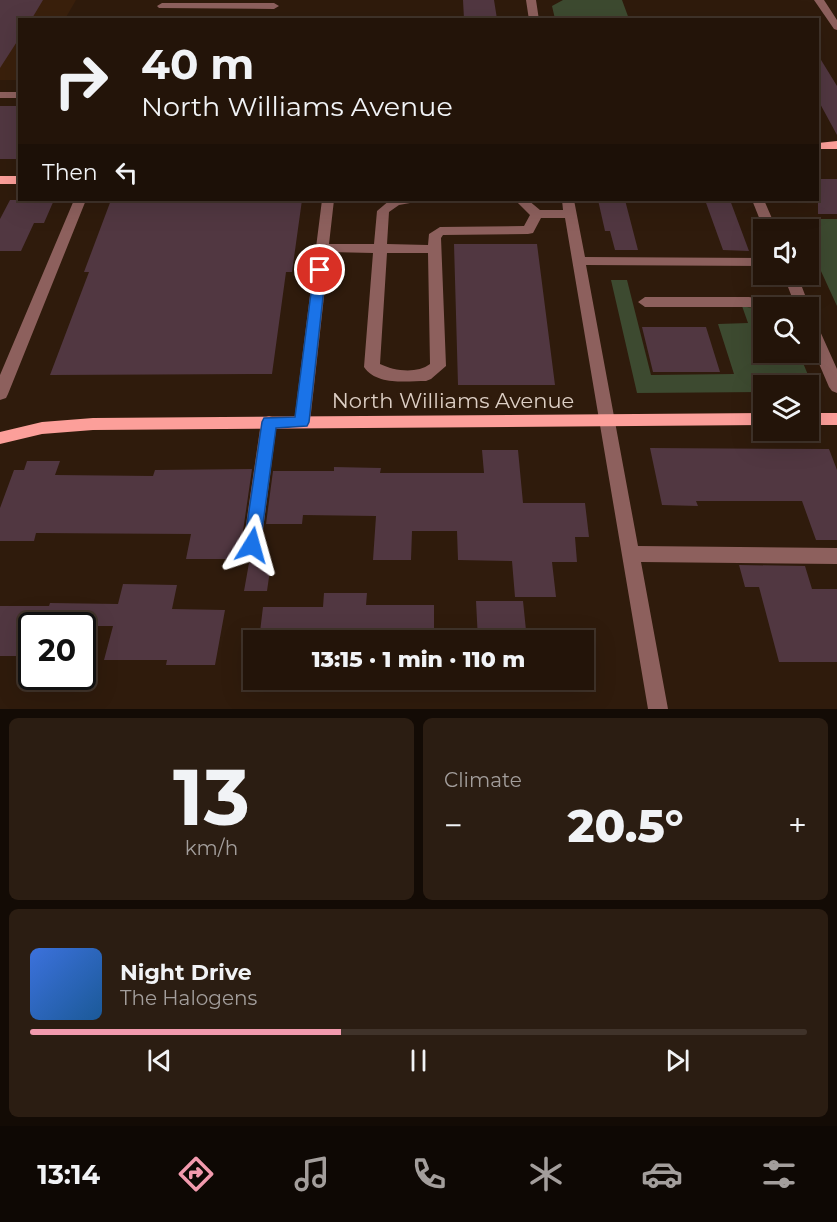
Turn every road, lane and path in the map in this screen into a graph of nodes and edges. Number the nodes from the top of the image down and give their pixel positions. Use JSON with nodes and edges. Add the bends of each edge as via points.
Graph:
{"nodes":[{"id":1,"x":531,"y":0,"type":"edge"},
{"id":2,"x":819,"y":0,"type":"edge"},
{"id":3,"x":164,"y":3,"type":"edge"},
{"id":4,"x":274,"y":6,"type":"dead end"},
{"id":5,"x":158,"y":18,"type":"edge"},
{"id":6,"x":534,"y":18,"type":"edge"},
{"id":7,"x":837,"y":27,"type":"edge"},
{"id":8,"x":0,"y":95,"type":"edge"},
{"id":9,"x":18,"y":95,"type":"edge"},
{"id":10,"x":837,"y":145,"type":"edge"},
{"id":11,"x":819,"y":146,"type":"edge"},
{"id":12,"x":0,"y":180,"type":"edge"},
{"id":13,"x":18,"y":180,"type":"edge"},
{"id":14,"x":80,"y":201,"type":"edge"},
{"id":15,"x":328,"y":201,"type":"edge"},
{"id":16,"x":400,"y":201,"type":"edge"},
{"id":17,"x":522,"y":201,"type":"edge"},
{"id":18,"x":758,"y":201,"type":"edge"},
{"id":19,"x":569,"y":207,"type":"edge"},
{"id":20,"x":537,"y":214,"type":"junction"},
{"id":21,"x":766,"y":219,"type":"edge"},
{"id":22,"x":322,"y":248,"type":"junction"},
{"id":23,"x":380,"y":249,"type":"junction"},
{"id":24,"x":433,"y":249,"type":"junction"},
{"id":25,"x":578,"y":261,"type":"junction"},
{"id":26,"x":753,"y":262,"type":"edge"},
{"id":27,"x":645,"y":302,"type":"dead end"},
{"id":28,"x":753,"y":308,"type":"edge"},
{"id":29,"x":819,"y":344,"type":"edge"},
{"id":30,"x":837,"y":387,"type":"edge"},
{"id":31,"x":0,"y":394,"type":"edge"},
{"id":32,"x":753,"y":419,"type":"edge"},
{"id":33,"x":819,"y":419,"type":"edge"},
{"id":34,"x":837,"y":419,"type":"edge"},
{"id":35,"x":606,"y":420,"type":"junction"},
{"id":36,"x":269,"y":422,"type":"junction"},
{"id":37,"x":302,"y":422,"type":"junction"},
{"id":38,"x":0,"y":438,"type":"edge"},
{"id":39,"x":252,"y":545,"type":"dead end"},
{"id":40,"x":630,"y":554,"type":"junction"},
{"id":41,"x":837,"y":556,"type":"edge"},
{"id":42,"x":658,"y":709,"type":"edge"}],
"edges":[{"from":1,"to":6,"type":"street"},
{"from":2,"to":7,"type":"street"},
{"from":3,"to":4,"type":"street"},
{"from":3,"to":5,"type":"street"},
{"from":8,"to":9,"type":"street"},
{"from":10,"to":11,"type":"main road"},
{"from":12,"to":13,"type":"main road"},
{"from":14,"to":31,"type":"street"},
{"from":15,"to":22,"type":"street"},
{"from":16,"to":23,"type":"street","via":[[383,211]]},
{"from":17,"to":20,"type":"street"},
{"from":18,"to":21,"type":"street"},
{"from":19,"to":20,"type":"street"},
{"from":19,"to":25,"type":"street"},
{"from":20,"to":24,"type":"street","via":[[528,230],[440,231],[434,237]]},
{"from":22,"to":23,"type":"street"},
{"from":22,"to":37,"type":"street"},
{"from":23,"to":24,"type":"street"},
{"from":23,"to":24,"type":"street","via":[[372,367],[388,375],[426,375],[438,366]]},
{"from":25,"to":26,"type":"street"},
{"from":25,"to":35,"type":"street"},
{"from":27,"to":28,"type":"street"},
{"from":29,"to":30,"type":"street"},
{"from":32,"to":35,"type":"main road","name":"North Williams Avenue"},
{"from":33,"to":34,"type":"main road"},
{"from":35,"to":37,"type":"main road","name":"North Williams Avenue"},
{"from":35,"to":40,"type":"street"},
{"from":36,"to":37,"type":"main road","name":"North Williams Avenue"},
{"from":36,"to":38,"type":"main road","name":"North Williams Avenue","via":[[74,425]]},
{"from":36,"to":39,"type":"street"},
{"from":40,"to":41,"type":"street"},
{"from":40,"to":42,"type":"street"}]}
